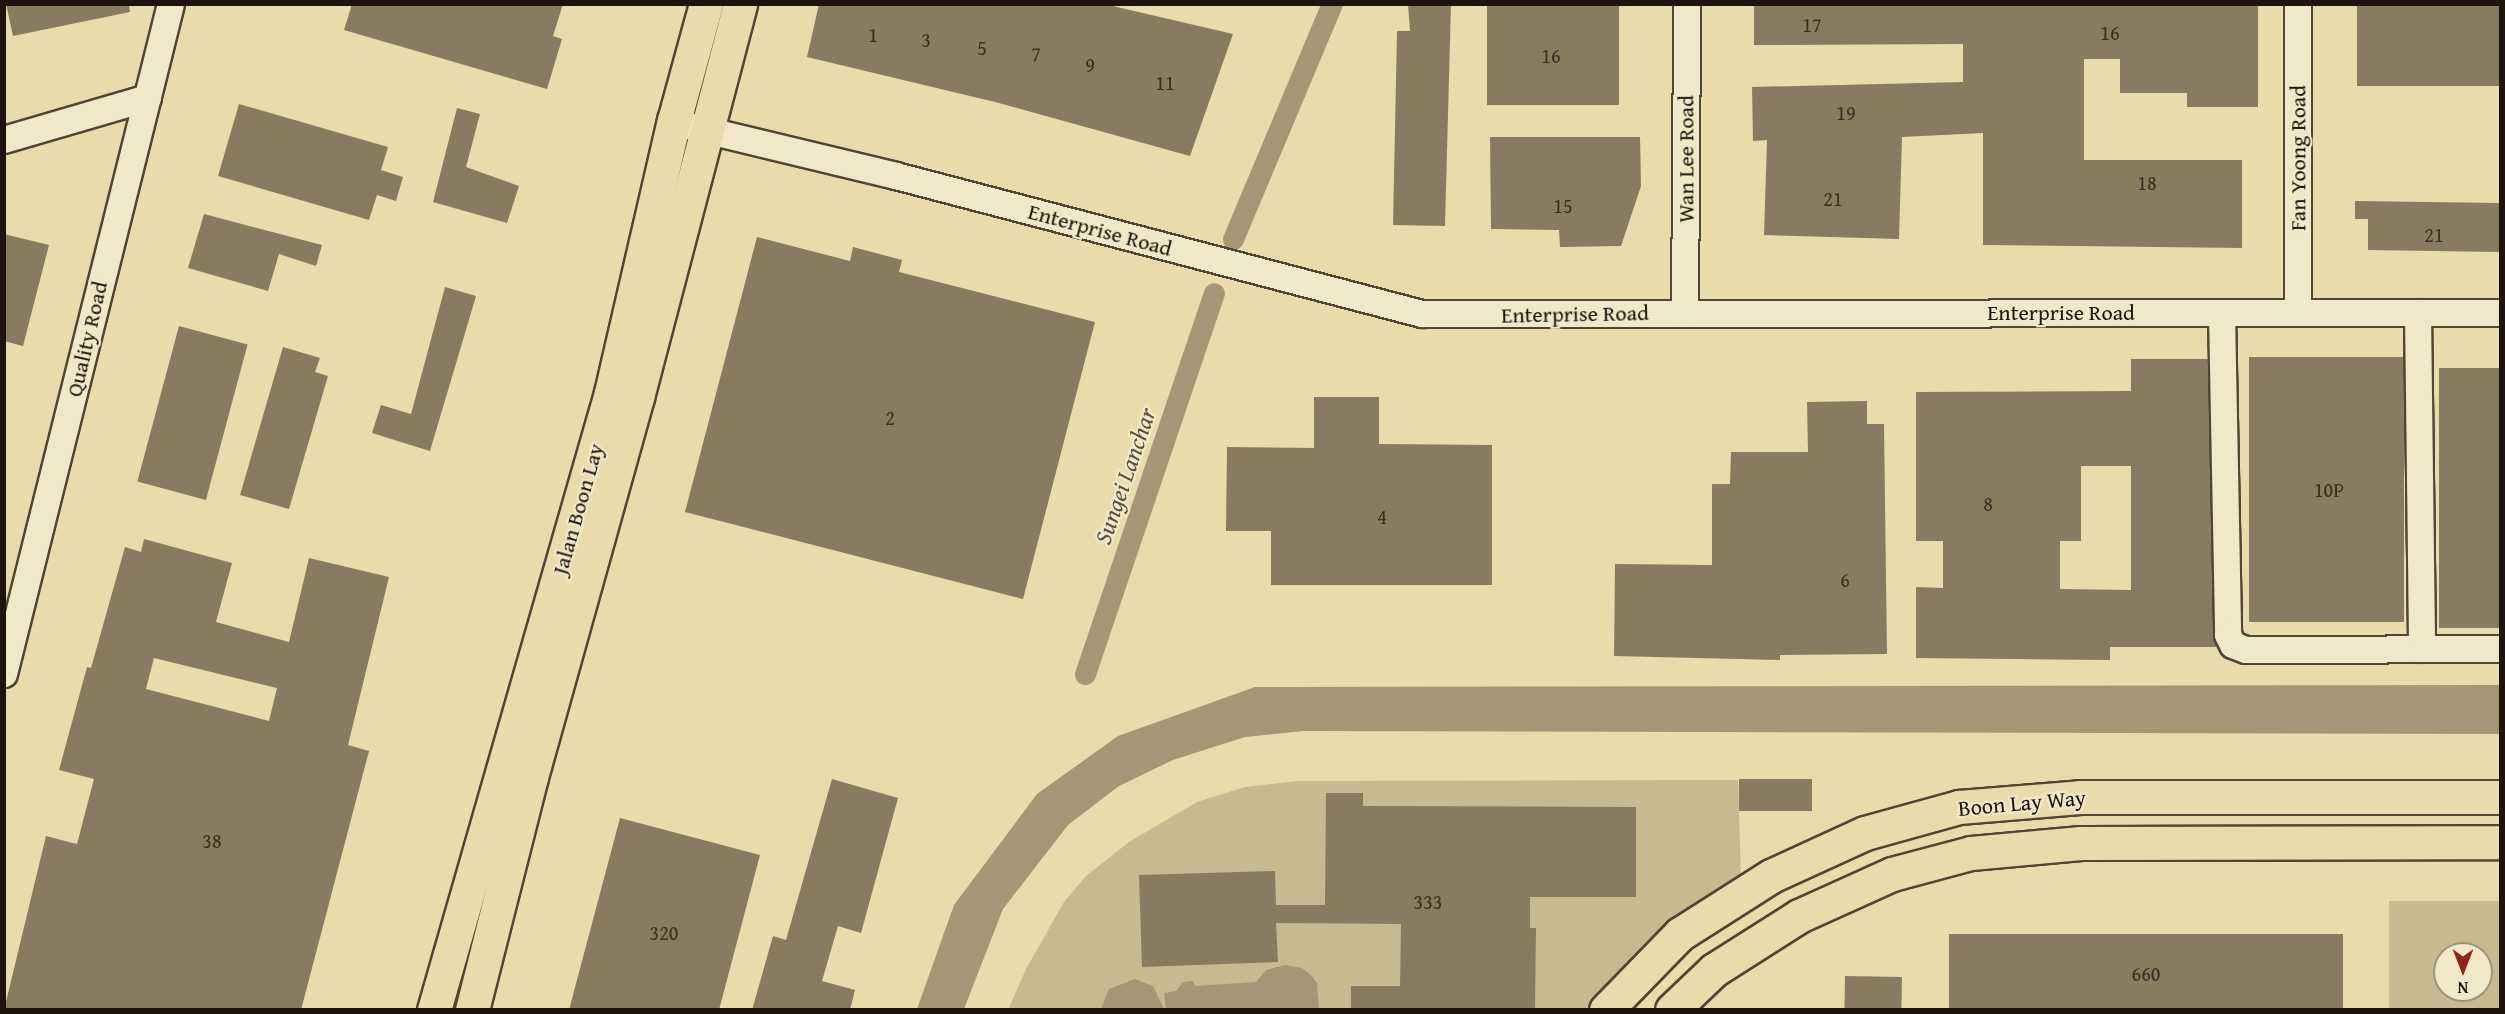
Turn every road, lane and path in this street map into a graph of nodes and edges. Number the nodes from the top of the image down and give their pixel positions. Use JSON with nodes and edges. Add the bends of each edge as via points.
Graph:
{"nodes":[{"id":1,"x":171,"y":4,"type":"edge"},
{"id":2,"x":706,"y":4,"type":"edge"},
{"id":3,"x":740,"y":4,"type":"edge"},
{"id":4,"x":1687,"y":4,"type":"edge"},
{"id":5,"x":2298,"y":4,"type":"edge"},
{"id":6,"x":148,"y":98,"type":"junction"},
{"id":7,"x":674,"y":121,"type":"junction"},
{"id":8,"x":704,"y":131,"type":"junction"},
{"id":9,"x":4,"y":140,"type":"edge"},
{"id":10,"x":2298,"y":312,"type":"junction"},
{"id":11,"x":1685,"y":313,"type":"junction"},
{"id":12,"x":2222,"y":313,"type":"junction"},
{"id":13,"x":2418,"y":313,"type":"junction"},
{"id":14,"x":2500,"y":313,"type":"edge"},
{"id":15,"x":2422,"y":649,"type":"junction"},
{"id":16,"x":2500,"y":649,"type":"edge"},
{"id":17,"x":4,"y":674,"type":"edge"},
{"id":18,"x":2500,"y":797,"type":"edge"},
{"id":19,"x":2500,"y":842,"type":"edge"},
{"id":20,"x":434,"y":1010,"type":"edge"},
{"id":21,"x":472,"y":1010,"type":"edge"},
{"id":22,"x":1606,"y":1010,"type":"edge"},
{"id":23,"x":1672,"y":1010,"type":"edge"}],
"edges":[{"from":1,"to":6,"type":"street","name":"Quality Road"},
{"from":2,"to":7,"type":"main road","name":"Jalan Boon Lay"},
{"from":3,"to":8,"type":"main road","name":"Jalan Boon Lay"},
{"from":4,"to":11,"type":"street","name":"Wan Lee Road"},
{"from":5,"to":10,"type":"street","name":"Fan Yoong Road"},
{"from":6,"to":9,"type":"street"},
{"from":6,"to":17,"type":"street","name":"Quality Road"},
{"from":7,"to":8,"type":"street","name":"Enterprise Road"},
{"from":7,"to":20,"type":"main road","name":"Jalan Boon Lay","via":[[611,393]]},
{"from":8,"to":11,"type":"street","name":"Enterprise Road","via":[[896,176],[1422,314]]},
{"from":8,"to":21,"type":"main road","name":"Jalan Boon Lay","via":[[637,398],[531,777]]},
{"from":10,"to":12,"type":"street","name":"Enterprise Road"},
{"from":10,"to":13,"type":"street","name":"Enterprise Road"},
{"from":11,"to":12,"type":"street","name":"Enterprise Road"},
{"from":12,"to":15,"type":"street","via":[[2228,636],[2233,645],[2246,650]]},
{"from":13,"to":14,"type":"street","name":"Enterprise Road"},
{"from":13,"to":15,"type":"street"},
{"from":15,"to":16,"type":"street"},
{"from":18,"to":22,"type":"main road","name":"Boon Lay Way","via":[[2080,797],[1959,807],[1865,832],[1771,876],[1680,934]]},
{"from":19,"to":23,"type":"main road","name":"Boon Lay Way","via":[[2081,843],[1971,853],[1892,874],[1799,916],[1714,970]]}]}
